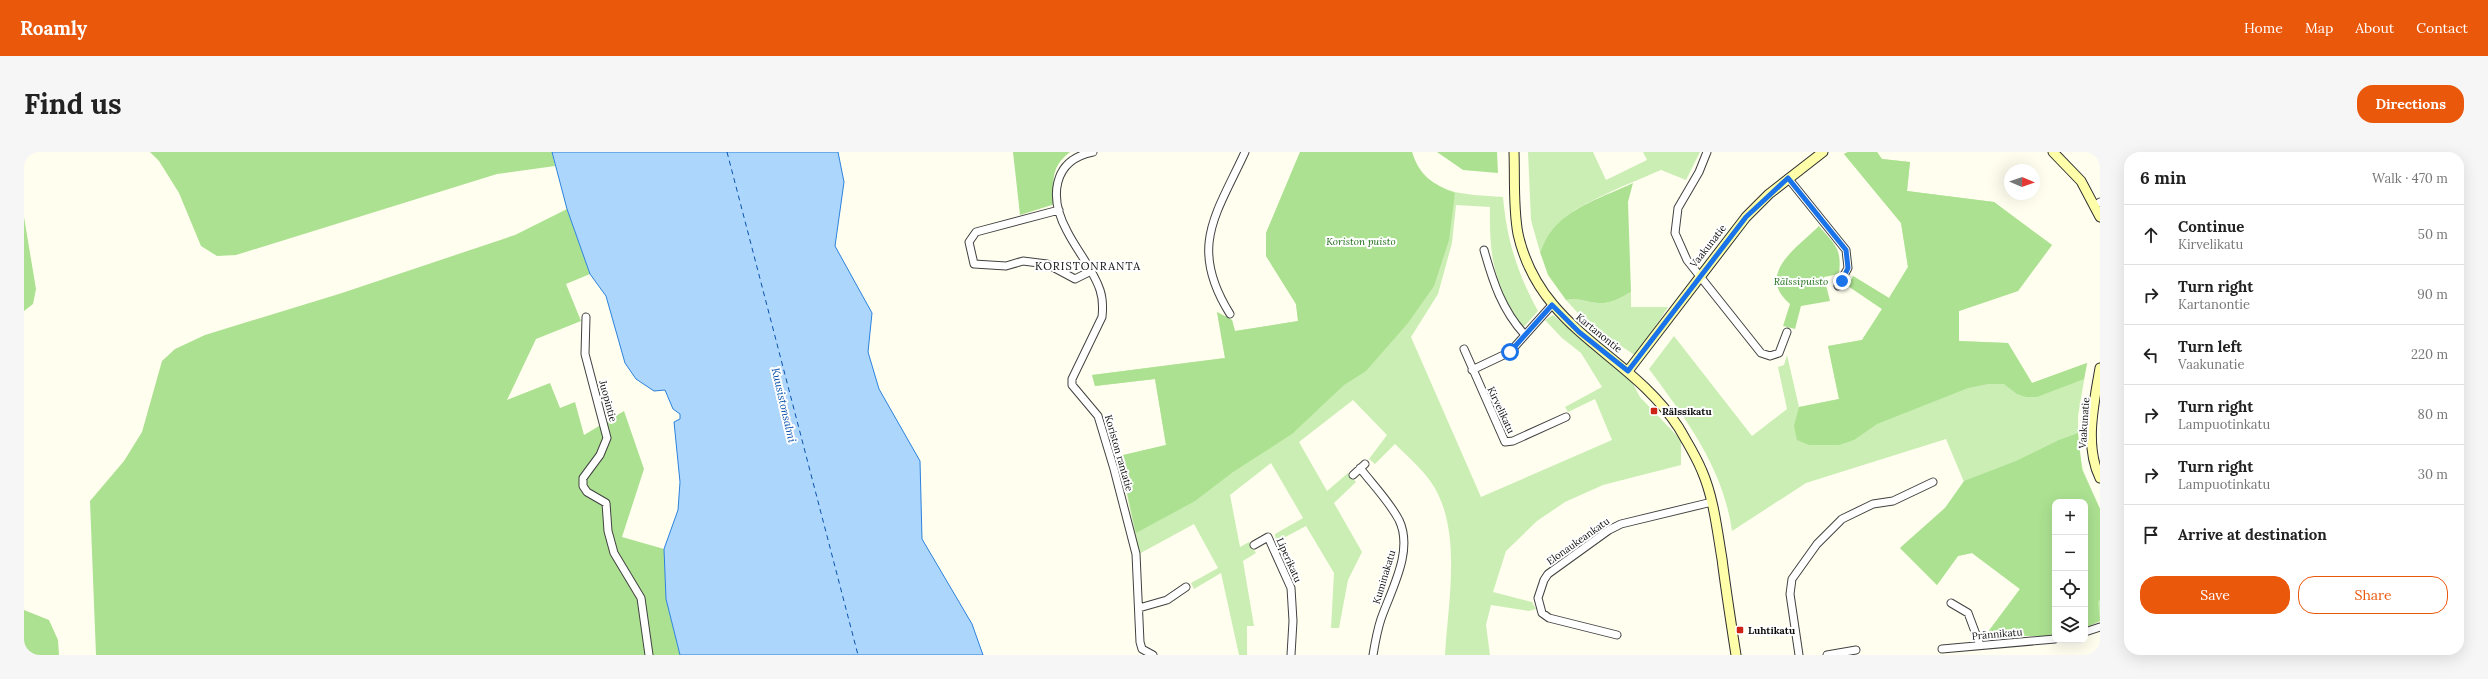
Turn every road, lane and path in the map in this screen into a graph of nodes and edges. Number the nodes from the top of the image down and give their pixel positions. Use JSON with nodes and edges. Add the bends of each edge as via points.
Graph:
{"nodes":[{"id":1,"x":1093,"y":152,"type":"edge"},
{"id":2,"x":1244,"y":152,"type":"edge"},
{"id":3,"x":1514,"y":152,"type":"edge"},
{"id":4,"x":1707,"y":152,"type":"edge"},
{"id":5,"x":1823,"y":152,"type":"edge"},
{"id":6,"x":2053,"y":152,"type":"edge"},
{"id":7,"x":1788,"y":178,"type":"junction"},
{"id":8,"x":2097,"y":203,"type":"edge"},
{"id":9,"x":1059,"y":210,"type":"junction"},
{"id":10,"x":2100,"y":217,"type":"edge"},
{"id":11,"x":1484,"y":250,"type":"dead end"},
{"id":12,"x":1091,"y":271,"type":"junction"},
{"id":13,"x":1699,"y":276,"type":"junction"},
{"id":14,"x":1838,"y":286,"type":"dead end"},
{"id":15,"x":1552,"y":305,"type":"junction"},
{"id":16,"x":1230,"y":314,"type":"dead end"},
{"id":17,"x":586,"y":317,"type":"dead end"},
{"id":18,"x":1787,"y":332,"type":"dead end"},
{"id":19,"x":1525,"y":335,"type":"junction"},
{"id":20,"x":1464,"y":350,"type":"dead end"},
{"id":21,"x":2100,"y":368,"type":"edge"},
{"id":22,"x":1472,"y":370,"type":"junction"},
{"id":23,"x":1628,"y":371,"type":"junction"},
{"id":24,"x":1566,"y":417,"type":"dead end"},
{"id":25,"x":1353,"y":475,"type":"dead end"},
{"id":26,"x":2100,"y":478,"type":"edge"},
{"id":27,"x":1933,"y":482,"type":"dead end"},
{"id":28,"x":1712,"y":502,"type":"junction"},
{"id":29,"x":1254,"y":545,"type":"dead end"},
{"id":30,"x":1186,"y":587,"type":"dead end"},
{"id":31,"x":1950,"y":603,"type":"dead end"},
{"id":32,"x":1139,"y":608,"type":"junction"},
{"id":33,"x":2100,"y":627,"type":"edge"},
{"id":34,"x":2088,"y":631,"type":"edge"},
{"id":35,"x":1617,"y":635,"type":"dead end"},
{"id":36,"x":2052,"y":640,"type":"edge"},
{"id":37,"x":1980,"y":645,"type":"junction"},
{"id":38,"x":1942,"y":649,"type":"dead end"},
{"id":39,"x":1856,"y":650,"type":"dead end"},
{"id":40,"x":649,"y":655,"type":"edge"},
{"id":41,"x":1153,"y":655,"type":"edge"},
{"id":42,"x":1291,"y":655,"type":"edge"},
{"id":43,"x":1373,"y":655,"type":"edge"},
{"id":44,"x":1736,"y":655,"type":"edge"},
{"id":45,"x":1799,"y":655,"type":"edge"},
{"id":46,"x":1827,"y":655,"type":"edge"}],
"edges":[{"from":1,"to":9,"type":"street","name":"Koriston rantatie","via":[[1074,158],[1063,168],[1057,185]]},
{"from":2,"to":16,"type":"street","via":[[1208,237],[1210,266],[1218,292]]},
{"from":3,"to":15,"type":"street","name":"Kartanontie","via":[[1518,233],[1530,268]]},
{"from":4,"to":13,"type":"street","via":[[1699,172],[1682,200],[1674,225],[1681,249]]},
{"from":5,"to":7,"type":"street","name":"Vaakunatie"},
{"from":6,"to":8,"type":"street","via":[[2081,181]]},
{"from":7,"to":13,"type":"street","name":"Vaakunatie","via":[[1746,217]]},
{"from":7,"to":14,"type":"street","via":[[1846,250],[1848,268]]},
{"from":8,"to":10,"type":"street"},
{"from":9,"to":12,"type":"street","name":"Koriston rantatie","via":[[1066,230]]},
{"from":9,"to":12,"type":"street","via":[[976,232],[969,242],[974,264],[1006,266],[1023,261],[1046,264],[1075,279]]},
{"from":11,"to":19,"type":"street","via":[[1495,290]]},
{"from":12,"to":32,"type":"street","name":"Koriston rantatie","via":[[1100,290],[1102,317],[1072,380],[1072,385],[1098,416],[1136,554]]},
{"from":13,"to":18,"type":"street","via":[[1761,353],[1770,356],[1779,353]]},
{"from":13,"to":23,"type":"street","name":"Vaakunatie"},
{"from":15,"to":19,"type":"street"},
{"from":15,"to":23,"type":"street","name":"Kartanontie","via":[[1579,332]]},
{"from":17,"to":40,"type":"street","name":"Juopintie","via":[[585,354],[607,438],[600,455],[583,478],[583,486],[587,492],[606,503],[608,531],[614,553],[641,598]]},
{"from":19,"to":22,"type":"street","via":[[1502,357]]},
{"from":20,"to":22,"type":"street","name":"Kirvelikatu"},
{"from":21,"to":26,"type":"street","name":"Vaakunatie","via":[[2092,442],[2095,466]]},
{"from":22,"to":24,"type":"street","name":"Kirvelikatu","via":[[1505,442],[1517,440]]},
{"from":23,"to":28,"type":"street","name":"Kartanontie","via":[[1678,428],[1702,471]]},
{"from":25,"to":43,"type":"street","name":"Kuminakatu","via":[[1363,466],[1399,521],[1404,540]]},
{"from":27,"to":45,"type":"street","via":[[1893,501],[1873,504],[1851,514],[1830,529],[1817,544],[1790,583]]},
{"from":28,"to":35,"type":"street","name":"Elonaukeankatu","via":[[1616,526],[1557,566],[1544,580],[1538,598],[1542,613],[1549,618]]},
{"from":28,"to":44,"type":"street","name":"Kartanontie"},
{"from":29,"to":42,"type":"street","name":"Liperikatu","via":[[1268,537],[1291,588]]},
{"from":30,"to":32,"type":"street","via":[[1167,600]]},
{"from":31,"to":37,"type":"street","via":[[1968,613]]},
{"from":32,"to":41,"type":"street","name":"Koriston rantatie","via":[[1142,649]]},
{"from":33,"to":34,"type":"street"},
{"from":36,"to":37,"type":"street","name":"Prännikatu"},
{"from":37,"to":38,"type":"street","name":"Prännikatu"},
{"from":39,"to":46,"type":"street"}]}
